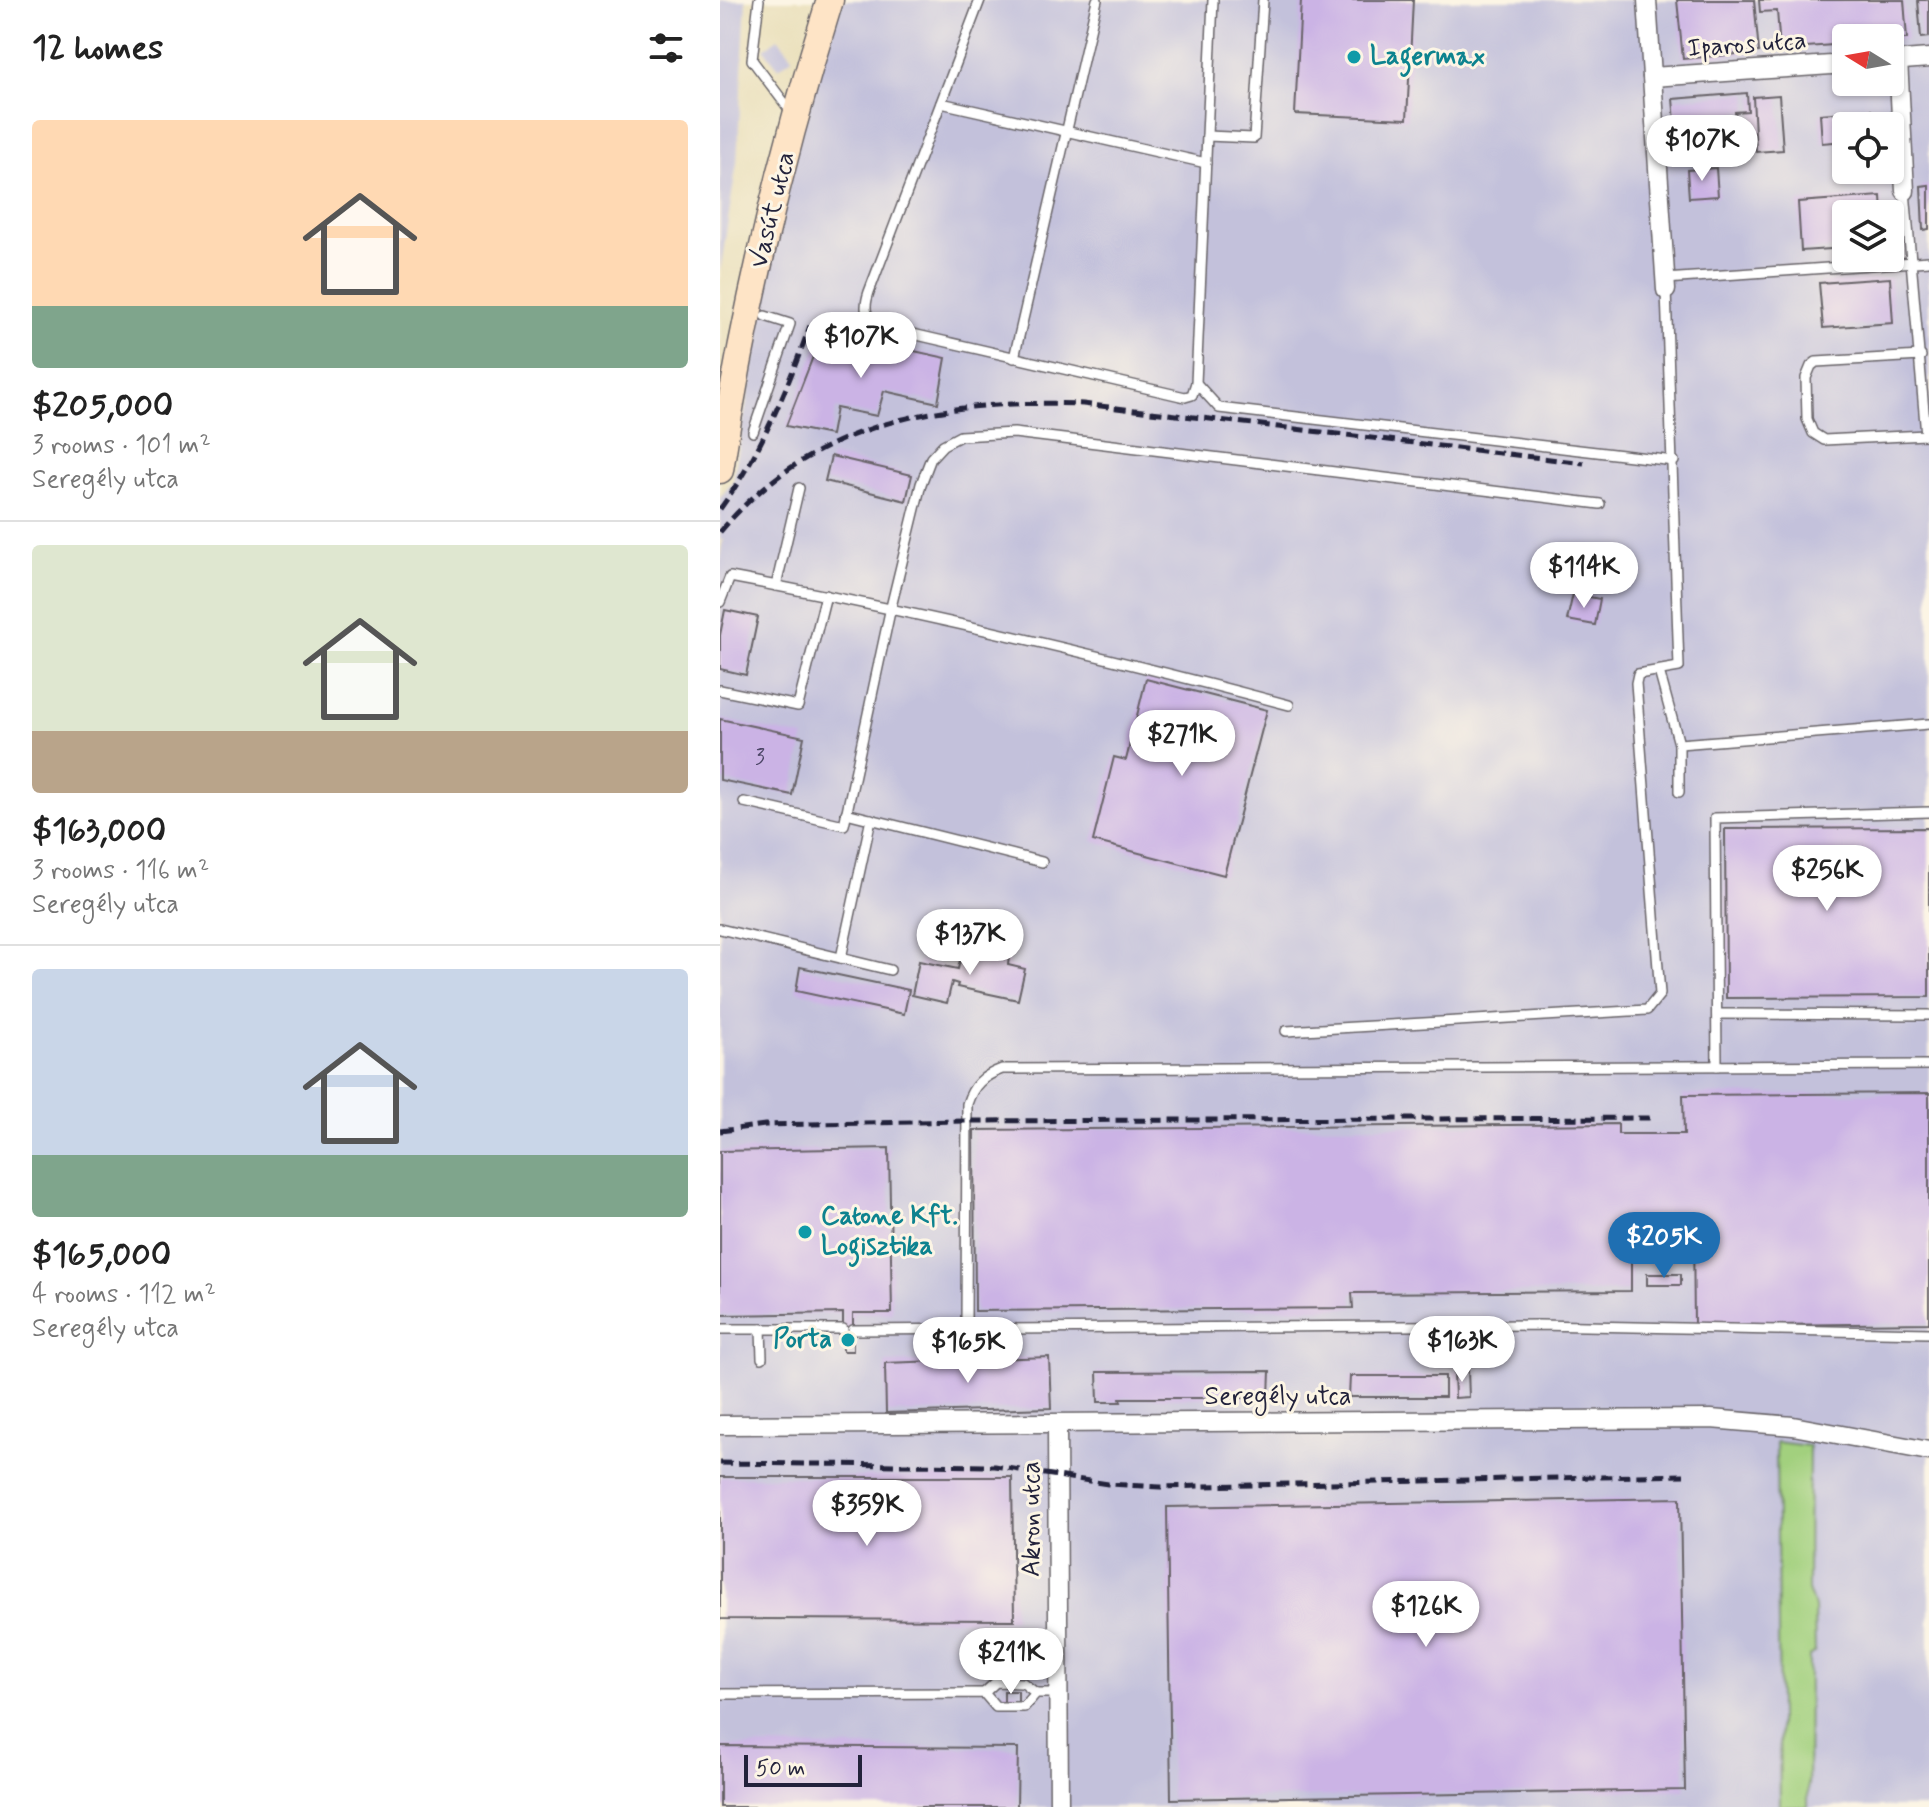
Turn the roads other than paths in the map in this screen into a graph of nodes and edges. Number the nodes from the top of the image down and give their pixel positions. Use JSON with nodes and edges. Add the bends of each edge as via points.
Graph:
{"nodes":[{"id":1,"x":759,"y":0,"type":"edge"},
{"id":2,"x":830,"y":0,"type":"edge"},
{"id":3,"x":980,"y":0,"type":"edge"},
{"id":4,"x":1097,"y":0,"type":"edge"},
{"id":5,"x":1213,"y":0,"type":"edge"},
{"id":6,"x":1263,"y":0,"type":"edge"},
{"id":7,"x":1647,"y":0,"type":"edge"},
{"id":8,"x":1929,"y":58,"type":"edge"},
{"id":9,"x":1904,"y":59,"type":"edge"},
{"id":10,"x":1832,"y":65,"type":"edge"},
{"id":11,"x":1652,"y":77,"type":"junction"},
{"id":12,"x":1897,"y":96,"type":"edge"},
{"id":13,"x":941,"y":103,"type":"junction"},
{"id":14,"x":797,"y":119,"type":"junction"},
{"id":15,"x":1066,"y":131,"type":"junction"},
{"id":16,"x":1207,"y":136,"type":"junction"},
{"id":17,"x":1206,"y":163,"type":"junction"},
{"id":18,"x":1905,"y":191,"type":"joint"},
{"id":19,"x":1929,"y":261,"type":"edge"},
{"id":20,"x":1911,"y":263,"type":"junction"},
{"id":21,"x":1665,"y":284,"type":"junction"},
{"id":22,"x":765,"y":316,"type":"dead end"},
{"id":23,"x":1921,"y":356,"type":"junction"},
{"id":24,"x":1014,"y":358,"type":"junction"},
{"id":25,"x":1196,"y":383,"type":"junction"},
{"id":26,"x":753,"y":432,"type":"dead end"},
{"id":27,"x":1928,"y":435,"type":"edge"},
{"id":28,"x":1674,"y":461,"type":"junction"},
{"id":29,"x":720,"y":470,"type":"edge"},
{"id":30,"x":799,"y":488,"type":"dead end"},
{"id":31,"x":1600,"y":504,"type":"dead end"},
{"id":32,"x":776,"y":586,"type":"junction"},
{"id":33,"x":826,"y":595,"type":"junction"},
{"id":34,"x":720,"y":602,"type":"edge"},
{"id":35,"x":891,"y":607,"type":"junction"},
{"id":36,"x":1659,"y":671,"type":"junction"},
{"id":37,"x":720,"y":690,"type":"edge"},
{"id":38,"x":1289,"y":705,"type":"dead end"},
{"id":39,"x":1929,"y":724,"type":"edge"},
{"id":40,"x":1679,"y":744,"type":"junction"},
{"id":41,"x":1679,"y":792,"type":"dead end"},
{"id":42,"x":744,"y":802,"type":"dead end"},
{"id":43,"x":1929,"y":812,"type":"edge"},
{"id":44,"x":846,"y":813,"type":"junction"},
{"id":45,"x":871,"y":819,"type":"junction"},
{"id":46,"x":1042,"y":862,"type":"dead end"},
{"id":47,"x":720,"y":929,"type":"edge"},
{"id":48,"x":841,"y":958,"type":"junction"},
{"id":49,"x":890,"y":970,"type":"dead end"},
{"id":50,"x":1717,"y":1014,"type":"junction"},
{"id":51,"x":1929,"y":1015,"type":"edge"},
{"id":52,"x":1286,"y":1031,"type":"dead end"},
{"id":53,"x":1929,"y":1065,"type":"edge"},
{"id":54,"x":1717,"y":1066,"type":"junction"},
{"id":55,"x":966,"y":1328,"type":"junction"},
{"id":56,"x":720,"y":1329,"type":"edge"},
{"id":57,"x":761,"y":1329,"type":"junction"},
{"id":58,"x":1929,"y":1333,"type":"edge"},
{"id":59,"x":762,"y":1358,"type":"dead end"},
{"id":60,"x":1057,"y":1424,"type":"junction"},
{"id":61,"x":720,"y":1425,"type":"edge"},
{"id":62,"x":1929,"y":1451,"type":"edge"},
{"id":63,"x":984,"y":1693,"type":"junction"},
{"id":64,"x":1036,"y":1693,"type":"junction"},
{"id":65,"x":1059,"y":1693,"type":"junction"},
{"id":66,"x":720,"y":1694,"type":"edge"},
{"id":67,"x":1059,"y":1807,"type":"edge"}],
"edges":[{"from":1,"to":14,"type":"lane","via":[[752,60]]},
{"from":2,"to":14,"type":"street","name":"Vasút utca"},
{"from":3,"to":13,"type":"lane"},
{"from":4,"to":15,"type":"lane"},
{"from":5,"to":16,"type":"lane"},
{"from":6,"to":16,"type":"lane","via":[[1254,138]]},
{"from":7,"to":11,"type":"street"},
{"from":8,"to":9,"type":"street"},
{"from":10,"to":11,"type":"street","name":"Iparos utca"},
{"from":11,"to":21,"type":"street"},
{"from":12,"to":18,"type":"street"},
{"from":13,"to":15,"type":"lane"},
{"from":13,"to":24,"type":"lane","via":[[869,292],[867,317],[878,326]]},
{"from":14,"to":29,"type":"street","name":"Vasút utca","via":[[755,284]]},
{"from":15,"to":17,"type":"lane"},
{"from":15,"to":24,"type":"lane"},
{"from":16,"to":17,"type":"lane"},
{"from":17,"to":25,"type":"lane"},
{"from":18,"to":20,"type":"lane"},
{"from":19,"to":20,"type":"lane"},
{"from":20,"to":21,"type":"lane"},
{"from":20,"to":23,"type":"lane"},
{"from":21,"to":28,"type":"lane"},
{"from":22,"to":26,"type":"lane","via":[[790,324]]},
{"from":23,"to":27,"type":"lane"},
{"from":23,"to":27,"type":"lane","via":[[1816,362],[1806,378],[1807,419],[1813,433],[1824,440]]},
{"from":24,"to":25,"type":"lane","via":[[1185,397],[1192,395]]},
{"from":25,"to":28,"type":"lane","via":[[1219,408]]},
{"from":28,"to":36,"type":"lane","via":[[1679,667]]},
{"from":30,"to":32,"type":"lane"},
{"from":31,"to":35,"type":"lane","via":[[1014,433],[960,436],[931,458]]},
{"from":32,"to":33,"type":"lane"},
{"from":32,"to":34,"type":"lane","via":[[730,577]]},
{"from":33,"to":35,"type":"lane"},
{"from":33,"to":37,"type":"lane","via":[[798,706]]},
{"from":35,"to":38,"type":"lane"},
{"from":35,"to":44,"type":"lane"},
{"from":36,"to":40,"type":"lane"},
{"from":36,"to":52,"type":"lane","via":[[1638,674],[1636,683],[1660,994],[1647,1010]]},
{"from":39,"to":40,"type":"lane"},
{"from":40,"to":41,"type":"lane"},
{"from":42,"to":44,"type":"lane","via":[[844,825]]},
{"from":43,"to":50,"type":"lane","via":[[1715,818]]},
{"from":44,"to":45,"type":"lane"},
{"from":45,"to":46,"type":"lane"},
{"from":45,"to":48,"type":"lane"},
{"from":47,"to":48,"type":"lane"},
{"from":48,"to":49,"type":"lane"},
{"from":50,"to":51,"type":"lane"},
{"from":50,"to":54,"type":"lane"},
{"from":53,"to":54,"type":"lane"},
{"from":54,"to":55,"type":"lane","via":[[1002,1069],[977,1083],[967,1104]]},
{"from":55,"to":57,"type":"lane"},
{"from":55,"to":58,"type":"lane","via":[[1538,1325]]},
{"from":56,"to":57,"type":"lane"},
{"from":57,"to":59,"type":"lane"},
{"from":60,"to":61,"type":"street","name":"Seregély utca"},
{"from":60,"to":62,"type":"street","name":"Seregély utca","via":[[1711,1419],[1793,1426]]},
{"from":60,"to":65,"type":"street","name":"Akron utca"},
{"from":63,"to":64,"type":"lane","via":[[996,1682],[1023,1683]]},
{"from":63,"to":64,"type":"lane","via":[[996,1707],[1024,1707]]},
{"from":63,"to":66,"type":"lane"},
{"from":64,"to":65,"type":"lane"},
{"from":65,"to":67,"type":"street","name":"Akron utca"}]}
